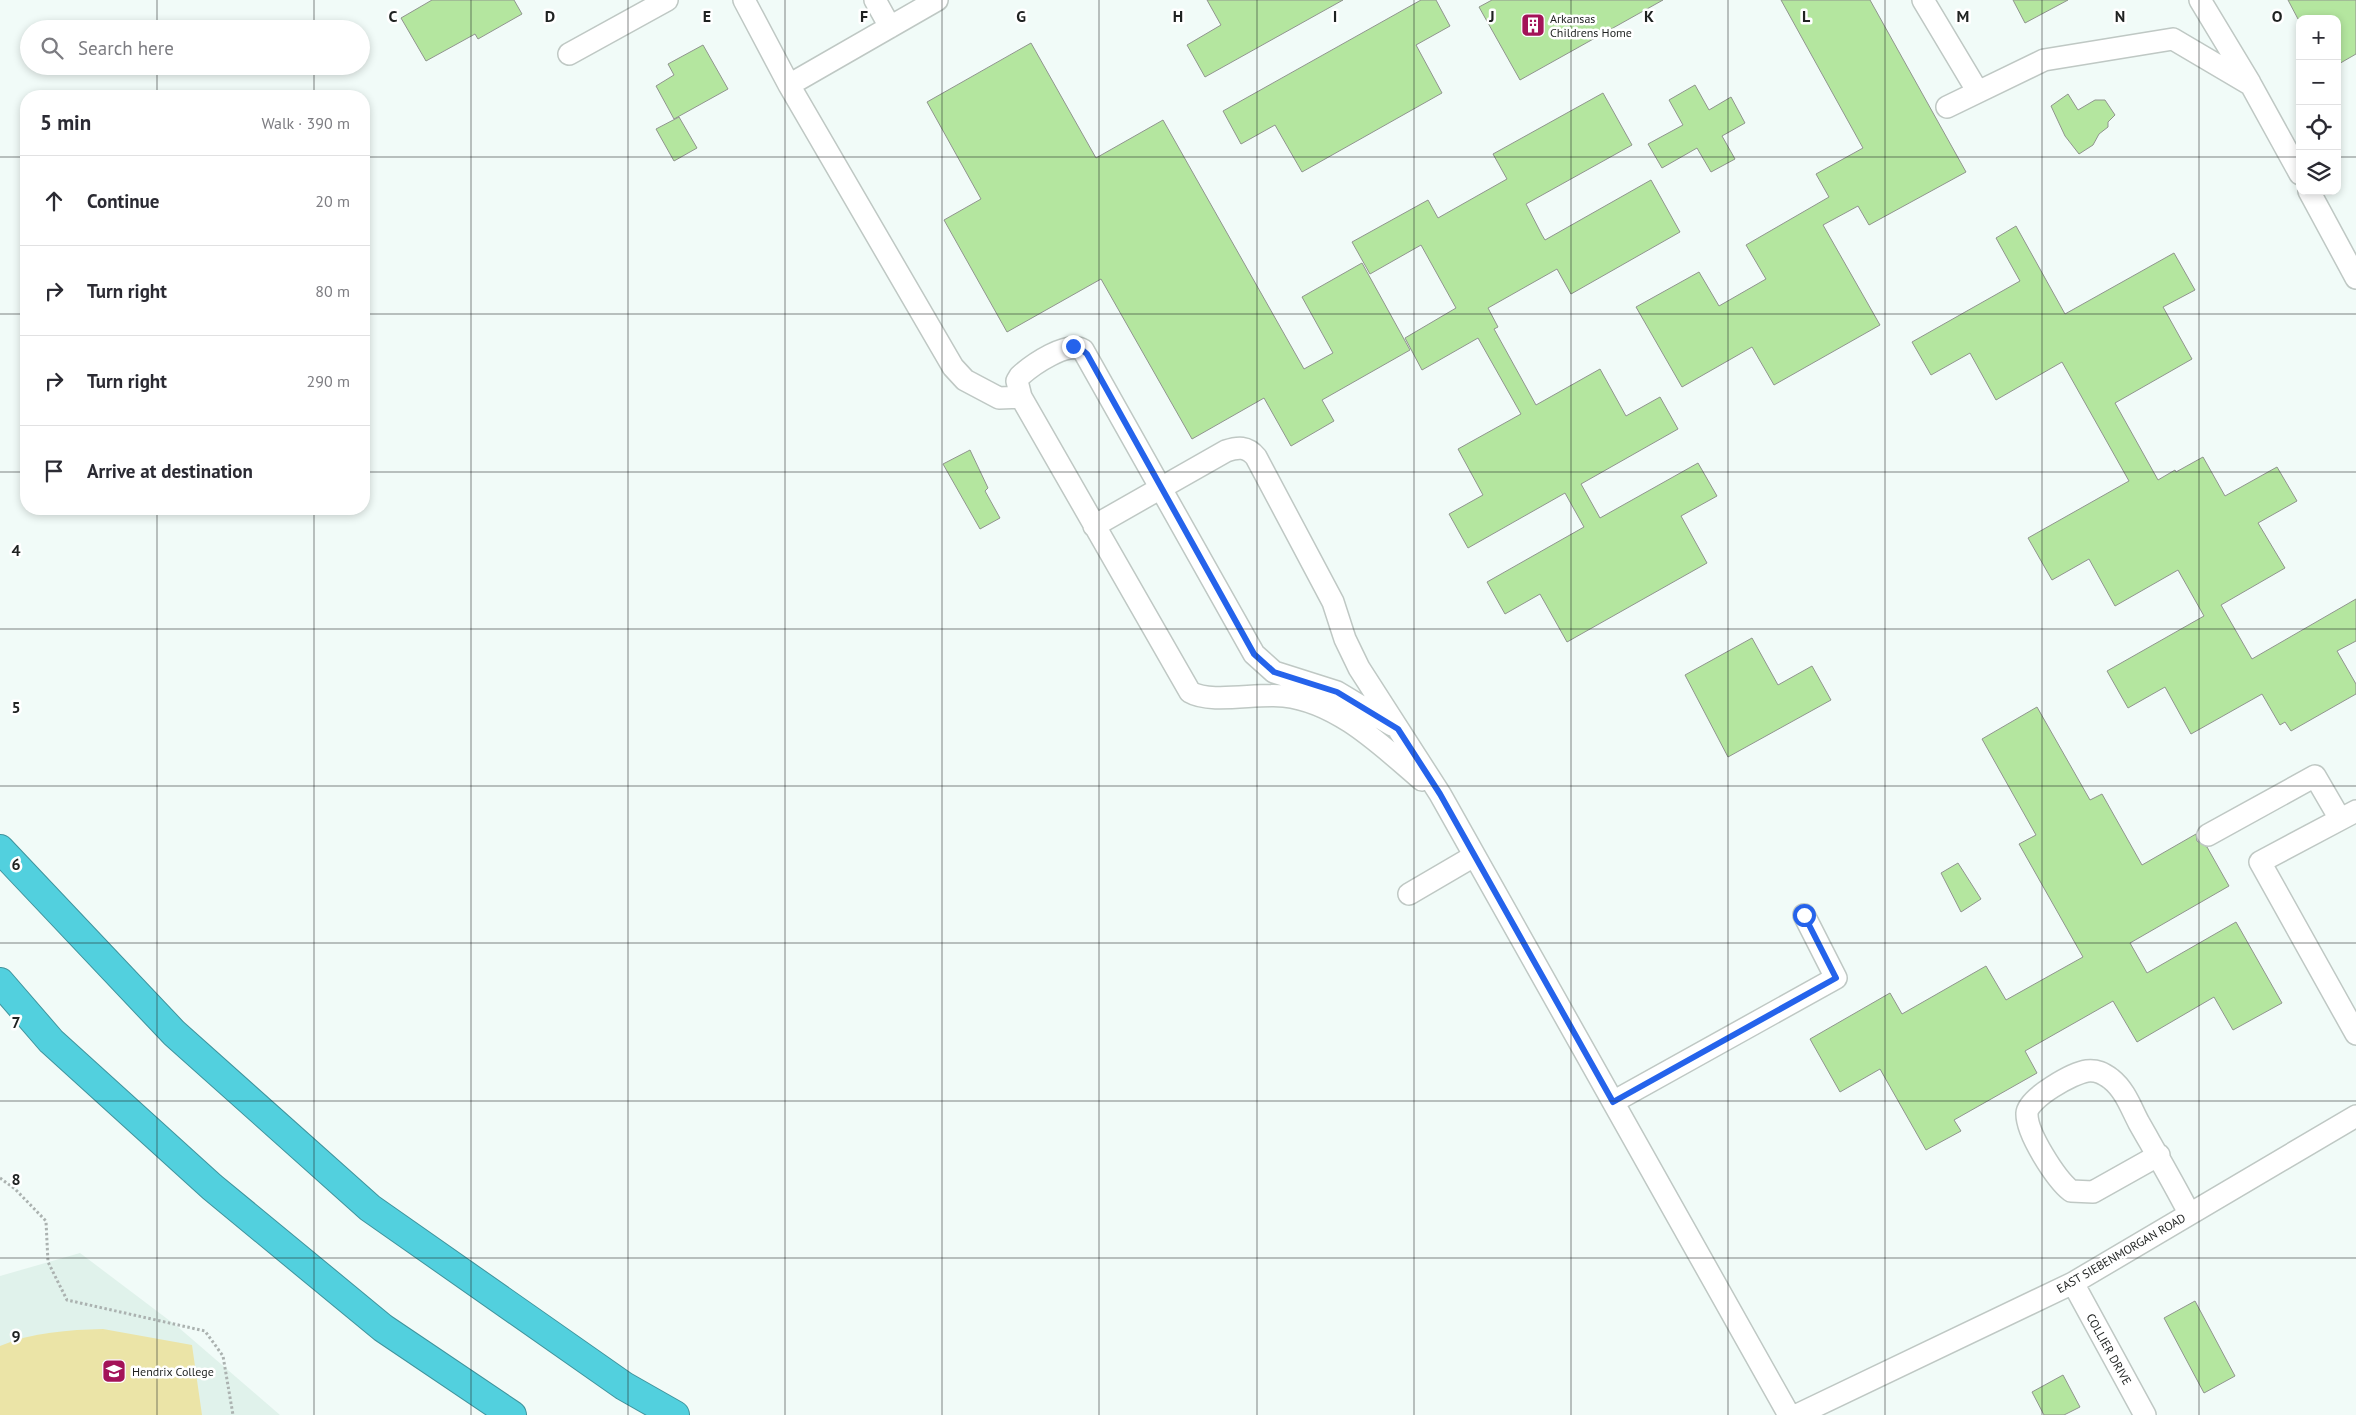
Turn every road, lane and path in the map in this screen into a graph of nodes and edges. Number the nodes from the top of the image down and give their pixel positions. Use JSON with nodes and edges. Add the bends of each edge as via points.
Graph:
{"nodes":[{"id":1,"x":668,"y":0,"type":"edge"},
{"id":2,"x":744,"y":0,"type":"edge"},
{"id":3,"x":875,"y":0,"type":"edge"},
{"id":4,"x":937,"y":0,"type":"edge"},
{"id":5,"x":1922,"y":0,"type":"edge"},
{"id":6,"x":2200,"y":0,"type":"edge"},
{"id":7,"x":890,"y":27,"type":"junction"},
{"id":8,"x":569,"y":54,"type":"dead end"},
{"id":9,"x":2251,"y":85,"type":"junction"},
{"id":10,"x":789,"y":86,"type":"junction"},
{"id":11,"x":1978,"y":92,"type":"junction"},
{"id":12,"x":1947,"y":107,"type":"dead end"},
{"id":13,"x":2296,"y":167,"type":"edge"},
{"id":14,"x":2311,"y":195,"type":"edge"},
{"id":15,"x":2356,"y":278,"type":"edge"},
{"id":16,"x":1020,"y":397,"type":"junction"},
{"id":17,"x":1162,"y":487,"type":"junction"},
{"id":18,"x":1094,"y":526,"type":"junction"},
{"id":19,"x":1271,"y":670,"type":"junction"},
{"id":20,"x":1224,"y":698,"type":"junction"},
{"id":21,"x":1398,"y":729,"type":"junction"},
{"id":22,"x":1440,"y":794,"type":"junction"},
{"id":23,"x":2348,"y":815,"type":"edge"},
{"id":24,"x":2208,"y":835,"type":"dead end"},
{"id":25,"x":0,"y":849,"type":"edge"},
{"id":26,"x":1474,"y":856,"type":"junction"},
{"id":27,"x":1409,"y":894,"type":"dead end"},
{"id":28,"x":1804,"y":915,"type":"dead end"},
{"id":29,"x":0,"y":982,"type":"edge"},
{"id":30,"x":2356,"y":1034,"type":"edge"},
{"id":31,"x":1613,"y":1102,"type":"junction"},
{"id":32,"x":2356,"y":1116,"type":"edge"},
{"id":33,"x":2159,"y":1155,"type":"junction"},
{"id":34,"x":0,"y":1178,"type":"edge"},
{"id":35,"x":2190,"y":1213,"type":"junction"},
{"id":36,"x":2073,"y":1283,"type":"junction"},
{"id":37,"x":1840,"y":1406,"type":"edge"},
{"id":38,"x":233,"y":1415,"type":"edge"},
{"id":39,"x":512,"y":1415,"type":"edge"},
{"id":40,"x":675,"y":1415,"type":"edge"},
{"id":41,"x":1789,"y":1415,"type":"edge"},
{"id":42,"x":1797,"y":1415,"type":"edge"},
{"id":43,"x":2145,"y":1415,"type":"edge"}],
"edges":[{"from":1,"to":8,"type":"street"},
{"from":2,"to":10,"type":"street"},
{"from":3,"to":7,"type":"street"},
{"from":4,"to":7,"type":"street"},
{"from":5,"to":11,"type":"street"},
{"from":6,"to":9,"type":"street"},
{"from":7,"to":10,"type":"street"},
{"from":9,"to":11,"type":"street","via":[[2173,40],[2044,60]]},
{"from":9,"to":13,"type":"street"},
{"from":10,"to":16,"type":"street","via":[[953,367],[965,380],[999,398]]},
{"from":11,"to":12,"type":"street"},
{"from":14,"to":15,"type":"street"},
{"from":16,"to":17,"type":"street","via":[[1017,381],[1020,376],[1064,348],[1080,348],[1087,354]]},
{"from":16,"to":18,"type":"street"},
{"from":17,"to":18,"type":"street"},
{"from":17,"to":19,"type":"street","via":[[1254,654]]},
{"from":17,"to":21,"type":"street","via":[[1226,451],[1243,448],[1256,457],[1333,602],[1359,668]]},
{"from":18,"to":20,"type":"street","via":[[1183,684],[1199,697]]},
{"from":19,"to":20,"type":"street"},
{"from":19,"to":21,"type":"street","via":[[1337,692]]},
{"from":20,"to":22,"type":"street","via":[[1285,696],[1328,709],[1389,752]]},
{"from":21,"to":22,"type":"street"},
{"from":22,"to":26,"type":"street"},
{"from":23,"to":24,"type":"street","via":[[2315,776]]},
{"from":23,"to":30,"type":"street","via":[[2260,862]]},
{"from":25,"to":40,"type":"highway","via":[[174,1032],[370,1208],[624,1386]]},
{"from":26,"to":27,"type":"street"},
{"from":26,"to":31,"type":"street"},
{"from":28,"to":31,"type":"street","via":[[1836,978]]},
{"from":29,"to":39,"type":"highway","via":[[51,1041],[212,1187],[383,1328]]},
{"from":31,"to":41,"type":"street"},
{"from":32,"to":35,"type":"street","name":"EAST SIEBENMORGAN ROAD"},
{"from":33,"to":33,"type":"street","via":[[2124,1093],[2101,1071],[2079,1072],[2039,1096],[2029,1107],[2027,1114],[2038,1146],[2071,1191],[2093,1192]]},
{"from":33,"to":35,"type":"street"},
{"from":34,"to":38,"type":"path","via":[[46,1221],[48,1262],[67,1300],[205,1331],[223,1356]]},
{"from":35,"to":36,"type":"street","name":"EAST SIEBENMORGAN ROAD"},
{"from":36,"to":37,"type":"street","name":"EAST SIEBENMORGAN ROAD"},
{"from":36,"to":43,"type":"street","name":"COLLIER DRIVE"},
{"from":37,"to":42,"type":"street","name":"EAST SIEBENMORGAN ROAD"}]}
